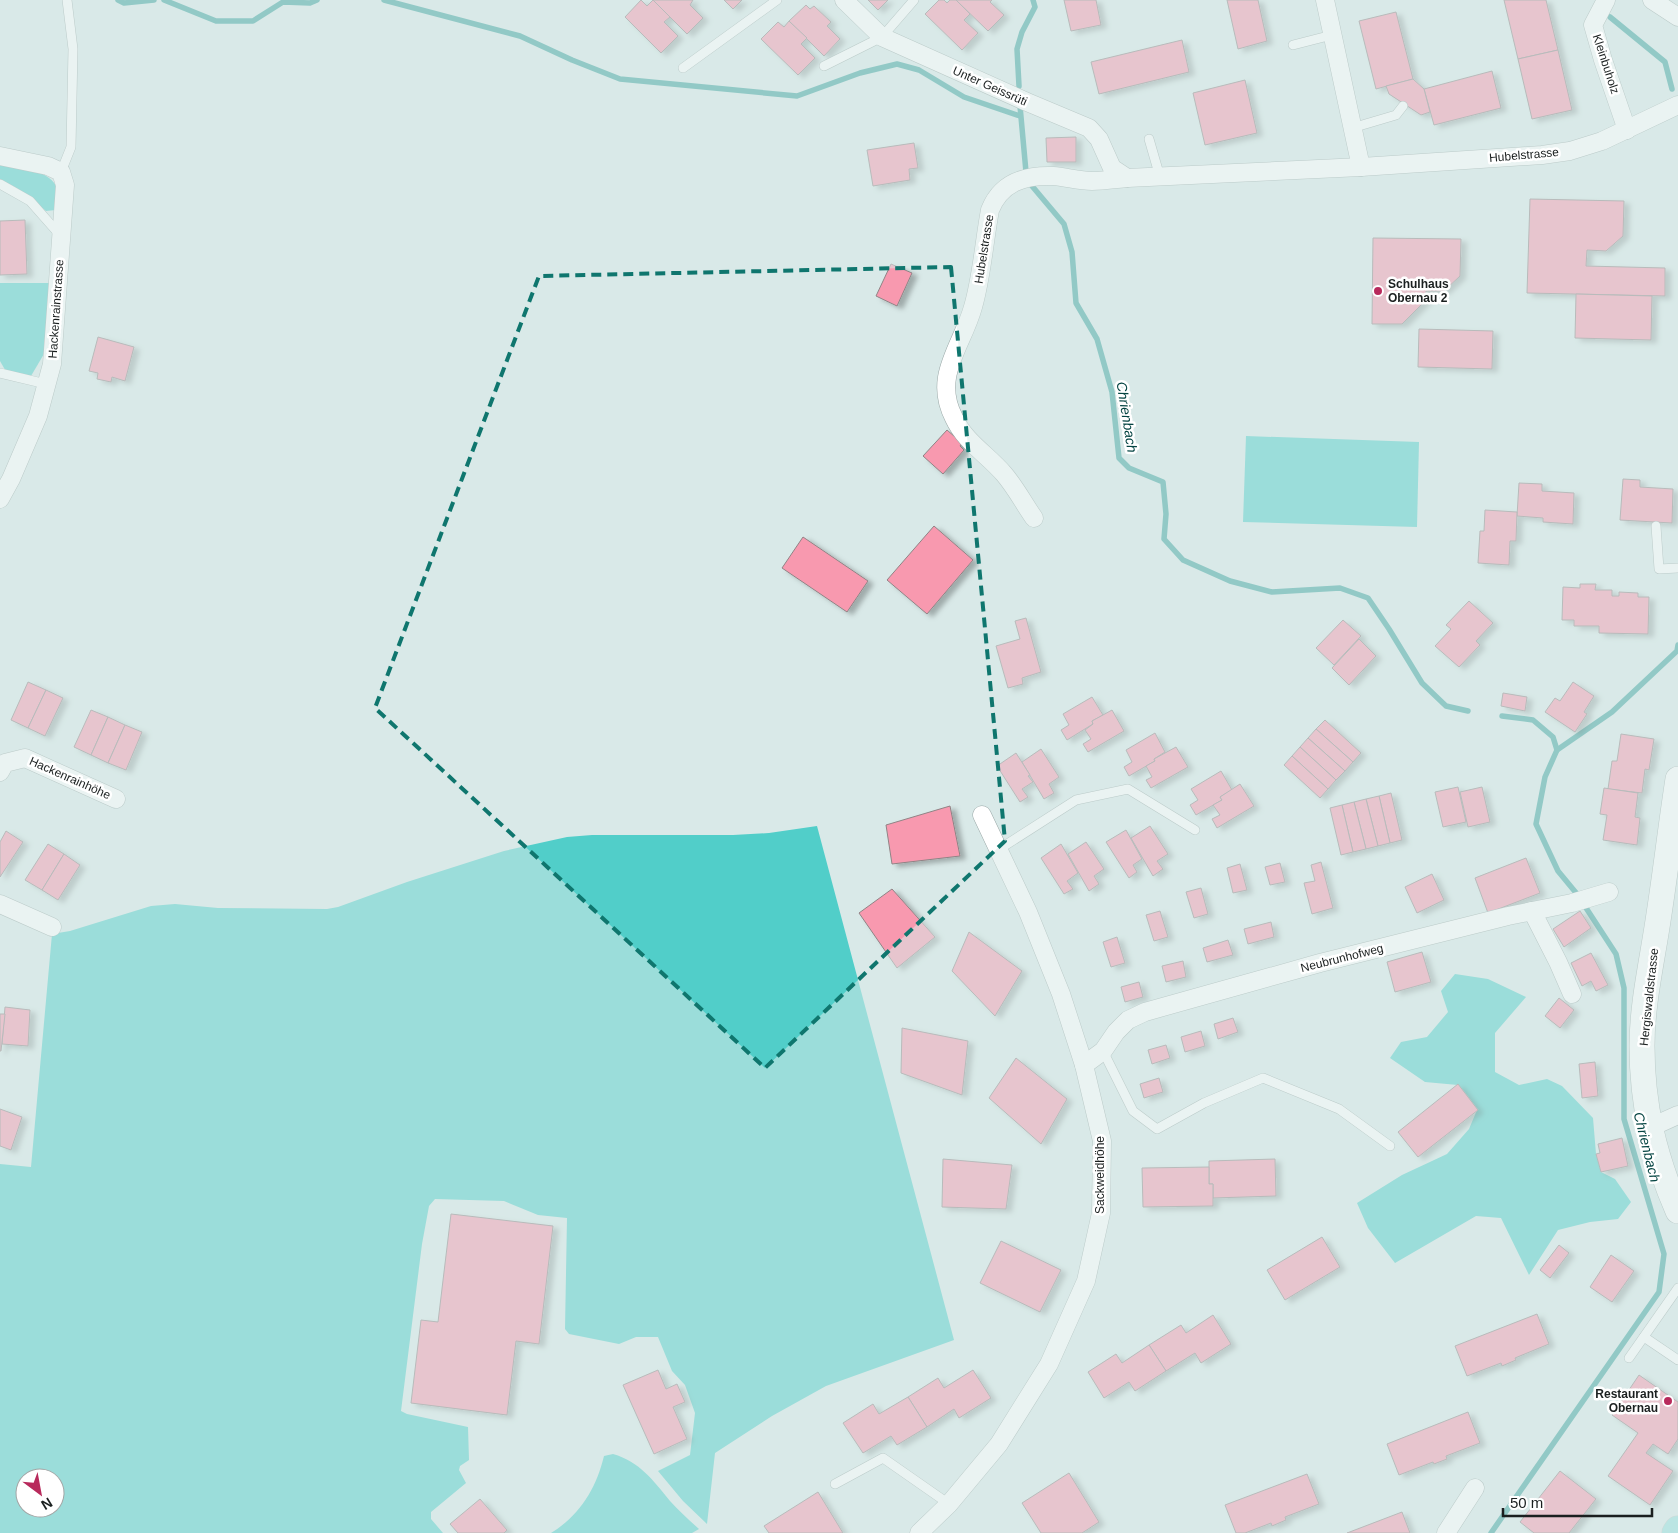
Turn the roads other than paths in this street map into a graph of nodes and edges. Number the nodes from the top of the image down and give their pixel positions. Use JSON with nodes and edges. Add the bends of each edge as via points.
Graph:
{"nodes":[{"id":1,"x":67,"y":0,"type":"edge"},
{"id":2,"x":777,"y":0,"type":"edge"},
{"id":3,"x":844,"y":0,"type":"edge"},
{"id":4,"x":914,"y":0,"type":"edge"},
{"id":5,"x":1325,"y":0,"type":"edge"},
{"id":6,"x":1606,"y":0,"type":"edge"},
{"id":7,"x":1652,"y":0,"type":"edge"},
{"id":8,"x":1678,"y":17,"type":"edge"},
{"id":9,"x":1332,"y":35,"type":"junction"},
{"id":10,"x":882,"y":37,"type":"junction"},
{"id":11,"x":1293,"y":45,"type":"dead end"},
{"id":12,"x":824,"y":66,"type":"dead end"},
{"id":13,"x":683,"y":68,"type":"dead end"},
{"id":14,"x":1678,"y":105,"type":"edge"},
{"id":15,"x":1403,"y":106,"type":"dead end"},
{"id":16,"x":1352,"y":128,"type":"junction"},
{"id":17,"x":1627,"y":130,"type":"junction"},
{"id":18,"x":1149,"y":139,"type":"dead end"},
{"id":19,"x":0,"y":156,"type":"edge"},
{"id":20,"x":1361,"y":167,"type":"junction"},
{"id":21,"x":61,"y":172,"type":"junction"},
{"id":22,"x":1160,"y":177,"type":"junction"},
{"id":23,"x":1127,"y":178,"type":"junction"},
{"id":24,"x":0,"y":184,"type":"edge"},
{"id":25,"x":62,"y":237,"type":"junction"},
{"id":26,"x":0,"y":373,"type":"edge"},
{"id":27,"x":46,"y":384,"type":"junction"},
{"id":28,"x":0,"y":499,"type":"edge"},
{"id":29,"x":1034,"y":518,"type":"dead end"},
{"id":30,"x":1656,"y":526,"type":"dead end"},
{"id":31,"x":1678,"y":568,"type":"edge"},
{"id":32,"x":0,"y":772,"type":"edge"},
{"id":33,"x":1678,"y":779,"type":"edge"},
{"id":34,"x":116,"y":798,"type":"dead end"},
{"id":35,"x":982,"y":815,"type":"dead end"},
{"id":36,"x":1195,"y":830,"type":"dead end"},
{"id":37,"x":998,"y":850,"type":"junction"},
{"id":38,"x":1609,"y":892,"type":"dead end"},
{"id":39,"x":0,"y":904,"type":"edge"},
{"id":40,"x":1532,"y":911,"type":"junction"},
{"id":41,"x":52,"y":927,"type":"dead end"},
{"id":42,"x":1572,"y":994,"type":"dead end"},
{"id":43,"x":1103,"y":1051,"type":"junction"},
{"id":44,"x":1084,"y":1065,"type":"junction"},
{"id":45,"x":1678,"y":1114,"type":"edge"},
{"id":46,"x":1649,"y":1128,"type":"junction"},
{"id":47,"x":1390,"y":1146,"type":"dead end"},
{"id":48,"x":1678,"y":1211,"type":"edge"},
{"id":49,"x":1677,"y":1294,"type":"edge"},
{"id":50,"x":1644,"y":1337,"type":"junction"},
{"id":51,"x":1629,"y":1358,"type":"dead end"},
{"id":52,"x":1678,"y":1360,"type":"edge"},
{"id":53,"x":835,"y":1484,"type":"dead end"},
{"id":54,"x":1475,"y":1488,"type":"dead end"},
{"id":55,"x":949,"y":1504,"type":"junction"},
{"id":56,"x":1678,"y":1530,"type":"edge"},
{"id":57,"x":919,"y":1533,"type":"edge"},
{"id":58,"x":1446,"y":1533,"type":"edge"},
{"id":59,"x":1676,"y":1533,"type":"edge"}],
"edges":[{"from":1,"to":21,"type":"lane","via":[[73,49],[71,147]]},
{"from":2,"to":13,"type":"lane"},
{"from":3,"to":10,"type":"street","name":"Unter Geissrüti"},
{"from":4,"to":10,"type":"lane"},
{"from":5,"to":9,"type":"street"},
{"from":6,"to":17,"type":"street","name":"Kleinbuholz","via":[[1593,25]]},
{"from":7,"to":8,"type":"street"},
{"from":9,"to":11,"type":"lane"},
{"from":9,"to":16,"type":"street"},
{"from":10,"to":12,"type":"lane"},
{"from":10,"to":23,"type":"street","name":"Unter Geissrüti","via":[[1089,128],[1099,139],[1112,168]]},
{"from":14,"to":17,"type":"street","name":"Hubelstrasse"},
{"from":15,"to":16,"type":"lane","via":[[1396,115]]},
{"from":16,"to":20,"type":"street"},
{"from":17,"to":20,"type":"street","name":"Hubelstrasse","via":[[1602,141],[1561,152]]},
{"from":18,"to":22,"type":"lane"},
{"from":19,"to":21,"type":"street","via":[[48,166]]},
{"from":20,"to":22,"type":"street","name":"Hubelstrasse"},
{"from":21,"to":25,"type":"street","name":"Hackenrainstrasse","via":[[65,186]]},
{"from":22,"to":23,"type":"street","name":"Hubelstrasse"},
{"from":23,"to":29,"type":"street","name":"Hubelstrasse","via":[[1092,181],[1053,176],[1020,181],[999,193],[990,210],[973,309],[950,362],[945,384],[947,401],[954,419],[969,441],[1004,474]]},
{"from":24,"to":25,"type":"lane","via":[[30,201]]},
{"from":25,"to":27,"type":"street","name":"Hackenrainstrasse","via":[[52,364]]},
{"from":26,"to":27,"type":"lane"},
{"from":27,"to":28,"type":"street","name":"Hackenrainstrasse","via":[[38,416]]},
{"from":30,"to":31,"type":"lane","via":[[1659,569]]},
{"from":32,"to":34,"type":"street","name":"Hackenrainhöhe","via":[[5,763],[24,758]]},
{"from":33,"to":46,"type":"street","name":"Hergiswaldstrasse","via":[[1642,1045]]},
{"from":35,"to":37,"type":"street","name":"Sackweidhöhe"},
{"from":36,"to":37,"type":"lane","via":[[1128,789],[1076,800]]},
{"from":37,"to":44,"type":"street","name":"Sackweidhöhe","via":[[1028,912]]},
{"from":38,"to":40,"type":"street","name":"Neubrunhofweg"},
{"from":39,"to":41,"type":"street"},
{"from":40,"to":42,"type":"street"},
{"from":40,"to":43,"type":"street","name":"Neubrunhofweg","via":[[1320,963],[1145,1012],[1128,1020]]},
{"from":43,"to":44,"type":"street","name":"Neubrunhofweg"},
{"from":43,"to":47,"type":"lane","via":[[1133,1111],[1157,1129],[1204,1103],[1263,1078],[1339,1109]]},
{"from":44,"to":55,"type":"street","name":"Sackweidhöhe","via":[[1102,1141],[1101,1213],[1086,1281],[1049,1364],[999,1444]]},
{"from":45,"to":46,"type":"street"},
{"from":46,"to":48,"type":"street","name":"Hergiswaldstrasse"},
{"from":49,"to":50,"type":"lane"},
{"from":50,"to":51,"type":"lane"},
{"from":50,"to":52,"type":"lane"},
{"from":53,"to":55,"type":"lane","via":[[883,1458]]},
{"from":54,"to":58,"type":"street"},
{"from":55,"to":57,"type":"street","name":"Sackweidhöhe"},
{"from":56,"to":59,"type":"main road"}]}
